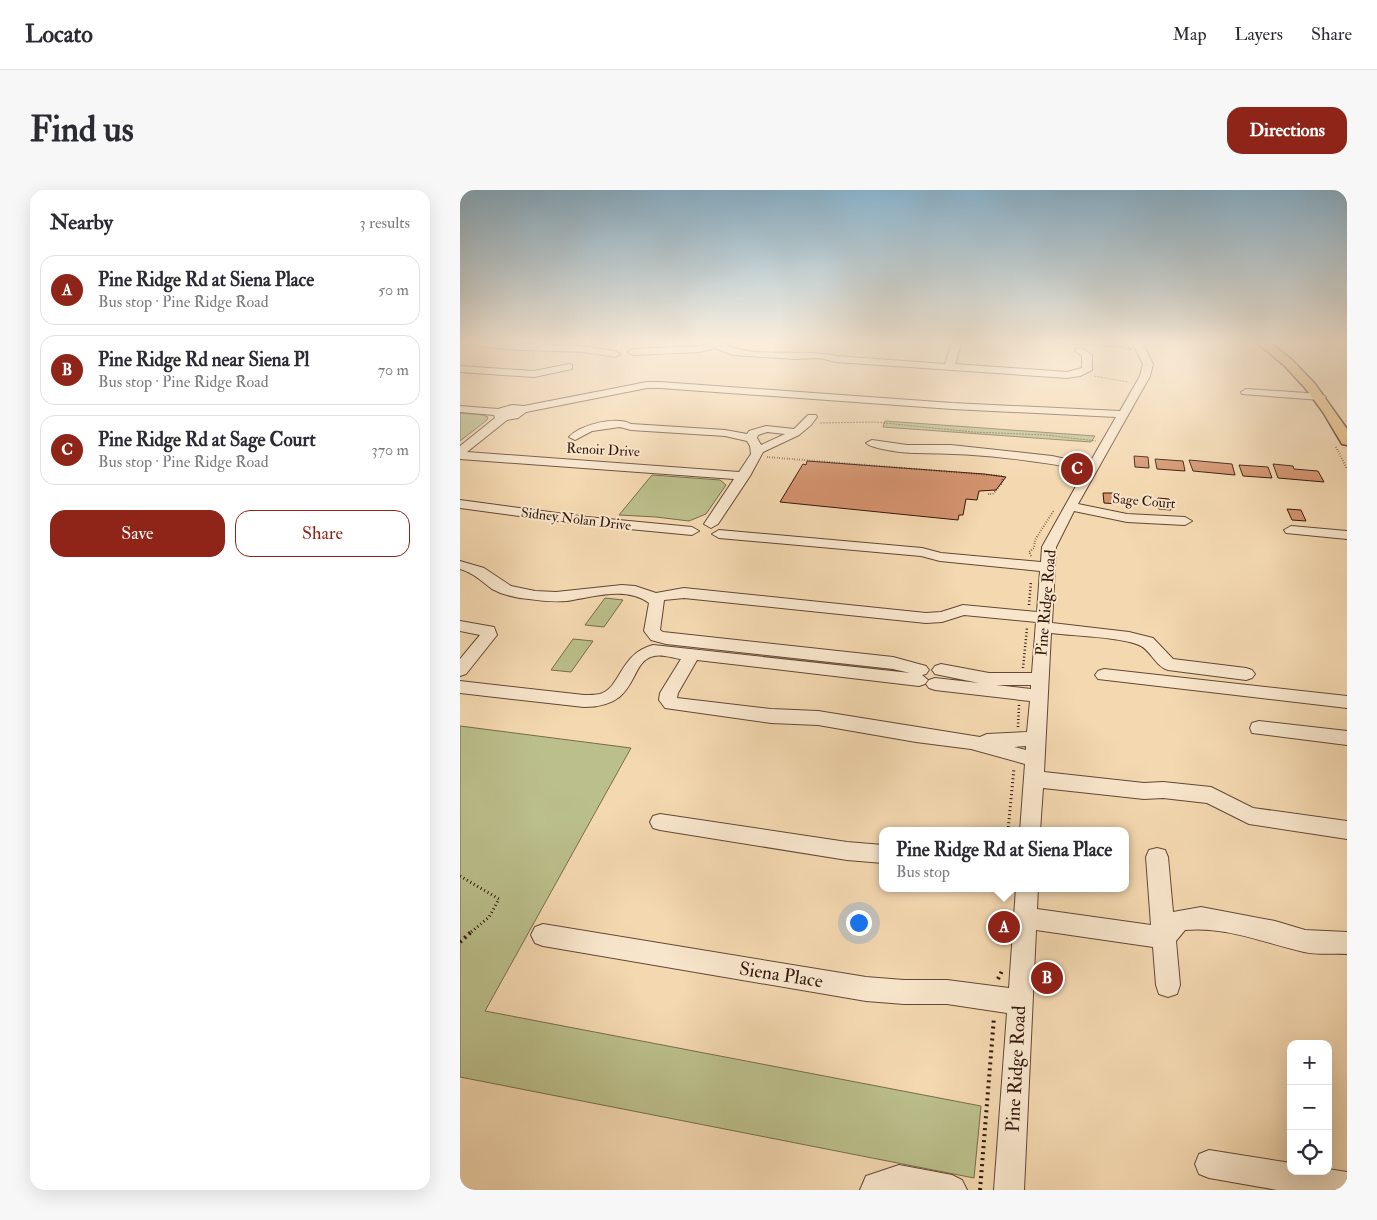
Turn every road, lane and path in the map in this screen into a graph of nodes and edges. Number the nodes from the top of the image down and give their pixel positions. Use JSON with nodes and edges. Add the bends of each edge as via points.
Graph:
{"nodes":[{"id":1,"x":633,"y":389,"type":"edge"},
{"id":2,"x":713,"y":389,"type":"edge"},
{"id":3,"x":1138,"y":389,"type":"edge"},
{"id":4,"x":1312,"y":389,"type":"edge"},
{"id":5,"x":1328,"y":389,"type":"edge"},
{"id":6,"x":1246,"y":392,"type":"dead end"},
{"id":7,"x":1333,"y":394,"type":"dead end"},
{"id":8,"x":1320,"y":397,"type":"junction"},
{"id":9,"x":460,"y":409,"type":"edge"},
{"id":10,"x":502,"y":414,"type":"junction"},
{"id":11,"x":1121,"y":417,"type":"junction"},
{"id":12,"x":810,"y":420,"type":"joint"},
{"id":13,"x":795,"y":432,"type":"junction"},
{"id":14,"x":575,"y":436,"type":"dead end"},
{"id":15,"x":751,"y":438,"type":"junction"},
{"id":16,"x":1096,"y":441,"type":"dead end"},
{"id":17,"x":1347,"y":441,"type":"edge"},
{"id":18,"x":872,"y":443,"type":"dead end"},
{"id":19,"x":460,"y":453,"type":"edge"},
{"id":20,"x":757,"y":453,"type":"junction"},
{"id":21,"x":1093,"y":468,"type":"junction"},
{"id":22,"x":744,"y":476,"type":"junction"},
{"id":23,"x":987,"y":494,"type":"dead end"},
{"id":24,"x":460,"y":504,"type":"edge"},
{"id":25,"x":1071,"y":506,"type":"junction"},
{"id":26,"x":1188,"y":519,"type":"dead end"},
{"id":27,"x":1289,"y":528,"type":"dead end"},
{"id":28,"x":706,"y":533,"type":"junction"},
{"id":29,"x":1347,"y":535,"type":"edge"},
{"id":30,"x":1046,"y":563,"type":"junction"},
{"id":31,"x":460,"y":566,"type":"edge"},
{"id":32,"x":654,"y":598,"type":"junction"},
{"id":33,"x":1043,"y":623,"type":"junction"},
{"id":34,"x":460,"y":626,"type":"edge"},
{"id":35,"x":692,"y":654,"type":"junction"},
{"id":36,"x":460,"y":670,"type":"edge"},
{"id":37,"x":1246,"y":674,"type":"dead end"},
{"id":38,"x":1104,"y":675,"type":"dead end"},
{"id":39,"x":928,"y":676,"type":"junction"},
{"id":40,"x":460,"y":687,"type":"edge"},
{"id":41,"x":1039,"y":688,"type":"junction"},
{"id":42,"x":1020,"y":700,"type":"dead end"},
{"id":43,"x":1347,"y":702,"type":"edge"},
{"id":44,"x":1018,"y":728,"type":"dead end"},
{"id":45,"x":1260,"y":728,"type":"dead end"},
{"id":46,"x":1036,"y":738,"type":"junction"},
{"id":47,"x":1347,"y":738,"type":"edge"},
{"id":48,"x":971,"y":742,"type":"junction"},
{"id":49,"x":1014,"y":766,"type":"dead end"},
{"id":50,"x":1034,"y":769,"type":"junction"},
{"id":51,"x":660,"y":822,"type":"dead end"},
{"id":52,"x":1008,"y":827,"type":"edge"},
{"id":53,"x":1030,"y":827,"type":"edge"},
{"id":54,"x":1347,"y":830,"type":"edge"},
{"id":55,"x":879,"y":854,"type":"edge"},
{"id":56,"x":1158,"y":857,"type":"dead end"},
{"id":57,"x":460,"y":876,"type":"edge"},
{"id":58,"x":1027,"y":892,"type":"edge"},
{"id":59,"x":1026,"y":918,"type":"junction"},
{"id":60,"x":543,"y":935,"type":"dead end"},
{"id":61,"x":1164,"y":938,"type":"junction"},
{"id":62,"x":460,"y":942,"type":"edge"},
{"id":63,"x":1347,"y":943,"type":"edge"},
{"id":64,"x":1004,"y":960,"type":"dead end"},
{"id":65,"x":1168,"y":985,"type":"dead end"},
{"id":66,"x":1008,"y":1000,"type":"junction"},
{"id":67,"x":1209,"y":1164,"type":"dead end"},
{"id":68,"x":1285,"y":1183,"type":"edge"},
{"id":69,"x":1347,"y":1187,"type":"edge"},
{"id":70,"x":875,"y":1190,"type":"edge"},
{"id":71,"x":952,"y":1190,"type":"edge"},
{"id":72,"x":980,"y":1190,"type":"edge"},
{"id":73,"x":1009,"y":1190,"type":"edge"}],
"edges":[{"from":1,"to":10,"type":"street","via":[[522,410],[512,408]]},
{"from":2,"to":11,"type":"street"},
{"from":3,"to":11,"type":"street","name":"Pine Ridge Road"},
{"from":4,"to":8,"type":"main road"},
{"from":5,"to":7,"type":"main road"},
{"from":6,"to":8,"type":"street"},
{"from":8,"to":17,"type":"main road"},
{"from":9,"to":10,"type":"street"},
{"from":10,"to":19,"type":"street"},
{"from":11,"to":21,"type":"street","name":"Pine Ridge Road"},
{"from":12,"to":13,"type":"street"},
{"from":12,"to":16,"type":"path","via":[[875,422]]},
{"from":13,"to":15,"type":"street","via":[[766,428],[753,433]]},
{"from":13,"to":20,"type":"street"},
{"from":14,"to":15,"type":"street","via":[[589,428],[623,423],[631,427]]},
{"from":15,"to":20,"type":"street"},
{"from":18,"to":21,"type":"street","via":[[1052,460]]},
{"from":19,"to":22,"type":"street","name":"Renoir Drive"},
{"from":20,"to":22,"type":"street"},
{"from":20,"to":23,"type":"path","via":[[1003,476],[1002,483],[993,494]]},
{"from":21,"to":25,"type":"street","name":"Pine Ridge Road"},
{"from":22,"to":28,"type":"street"},
{"from":24,"to":28,"type":"street","name":"Sidney Nolan Drive"},
{"from":25,"to":26,"type":"street","name":"Sage Court","via":[[1110,516]]},
{"from":25,"to":30,"type":"street","name":"Pine Ridge Road","via":[[1050,542]]},
{"from":27,"to":29,"type":"street"},
{"from":28,"to":30,"type":"street","name":"Sidney Nolan Drive","via":[[922,552],[940,558]]},
{"from":30,"to":33,"type":"street","name":"Pine Ridge Road"},
{"from":31,"to":32,"type":"street","via":[[485,574],[492,582],[510,591],[554,597],[606,589],[644,592]]},
{"from":32,"to":33,"type":"street","via":[[684,593],[926,618],[963,610]]},
{"from":32,"to":39,"type":"street","via":[[657,606],[652,631],[666,639],[893,663]]},
{"from":33,"to":37,"type":"street","via":[[1147,642],[1168,664]]},
{"from":33,"to":41,"type":"street","name":"Pine Ridge Road"},
{"from":34,"to":36,"type":"street","via":[[483,628],[489,635]]},
{"from":35,"to":39,"type":"street"},
{"from":35,"to":40,"type":"street","via":[[661,650],[644,653],[636,658],[614,693],[596,700]]},
{"from":35,"to":48,"type":"street","via":[[669,693],[670,704],[818,718]]},
{"from":38,"to":43,"type":"street"},
{"from":39,"to":41,"type":"street"},
{"from":41,"to":46,"type":"street","name":"Pine Ridge Road"},
{"from":42,"to":44,"type":"path"},
{"from":45,"to":47,"type":"street"},
{"from":46,"to":48,"type":"street"},
{"from":46,"to":50,"type":"street","name":"Pine Ridge Road"},
{"from":48,"to":50,"type":"street"},
{"from":49,"to":52,"type":"path"},
{"from":50,"to":53,"type":"street","name":"Pine Ridge Road"},
{"from":50,"to":54,"type":"street","via":[[1144,791],[1211,795],[1249,816]]},
{"from":51,"to":55,"type":"street"},
{"from":56,"to":61,"type":"street"},
{"from":57,"to":62,"type":"path","via":[[499,899],[489,917]]},
{"from":58,"to":59,"type":"street","name":"Pine Ridge Road"},
{"from":59,"to":61,"type":"street"},
{"from":59,"to":66,"type":"street","name":"Pine Ridge Road"},
{"from":60,"to":66,"type":"street","name":"Siena Place","via":[[866,988],[947,992]]},
{"from":61,"to":63,"type":"street","via":[[1179,920],[1201,918],[1276,932],[1305,941]]},
{"from":61,"to":65,"type":"street"},
{"from":64,"to":66,"type":"path","via":[[998,979]]},
{"from":66,"to":72,"type":"path"},
{"from":66,"to":73,"type":"street","name":"Pine Ridge Road"},
{"from":67,"to":68,"type":"street"},
{"from":68,"to":69,"type":"street"},
{"from":70,"to":71,"type":"street","via":[[876,1186],[899,1180]]}]}
